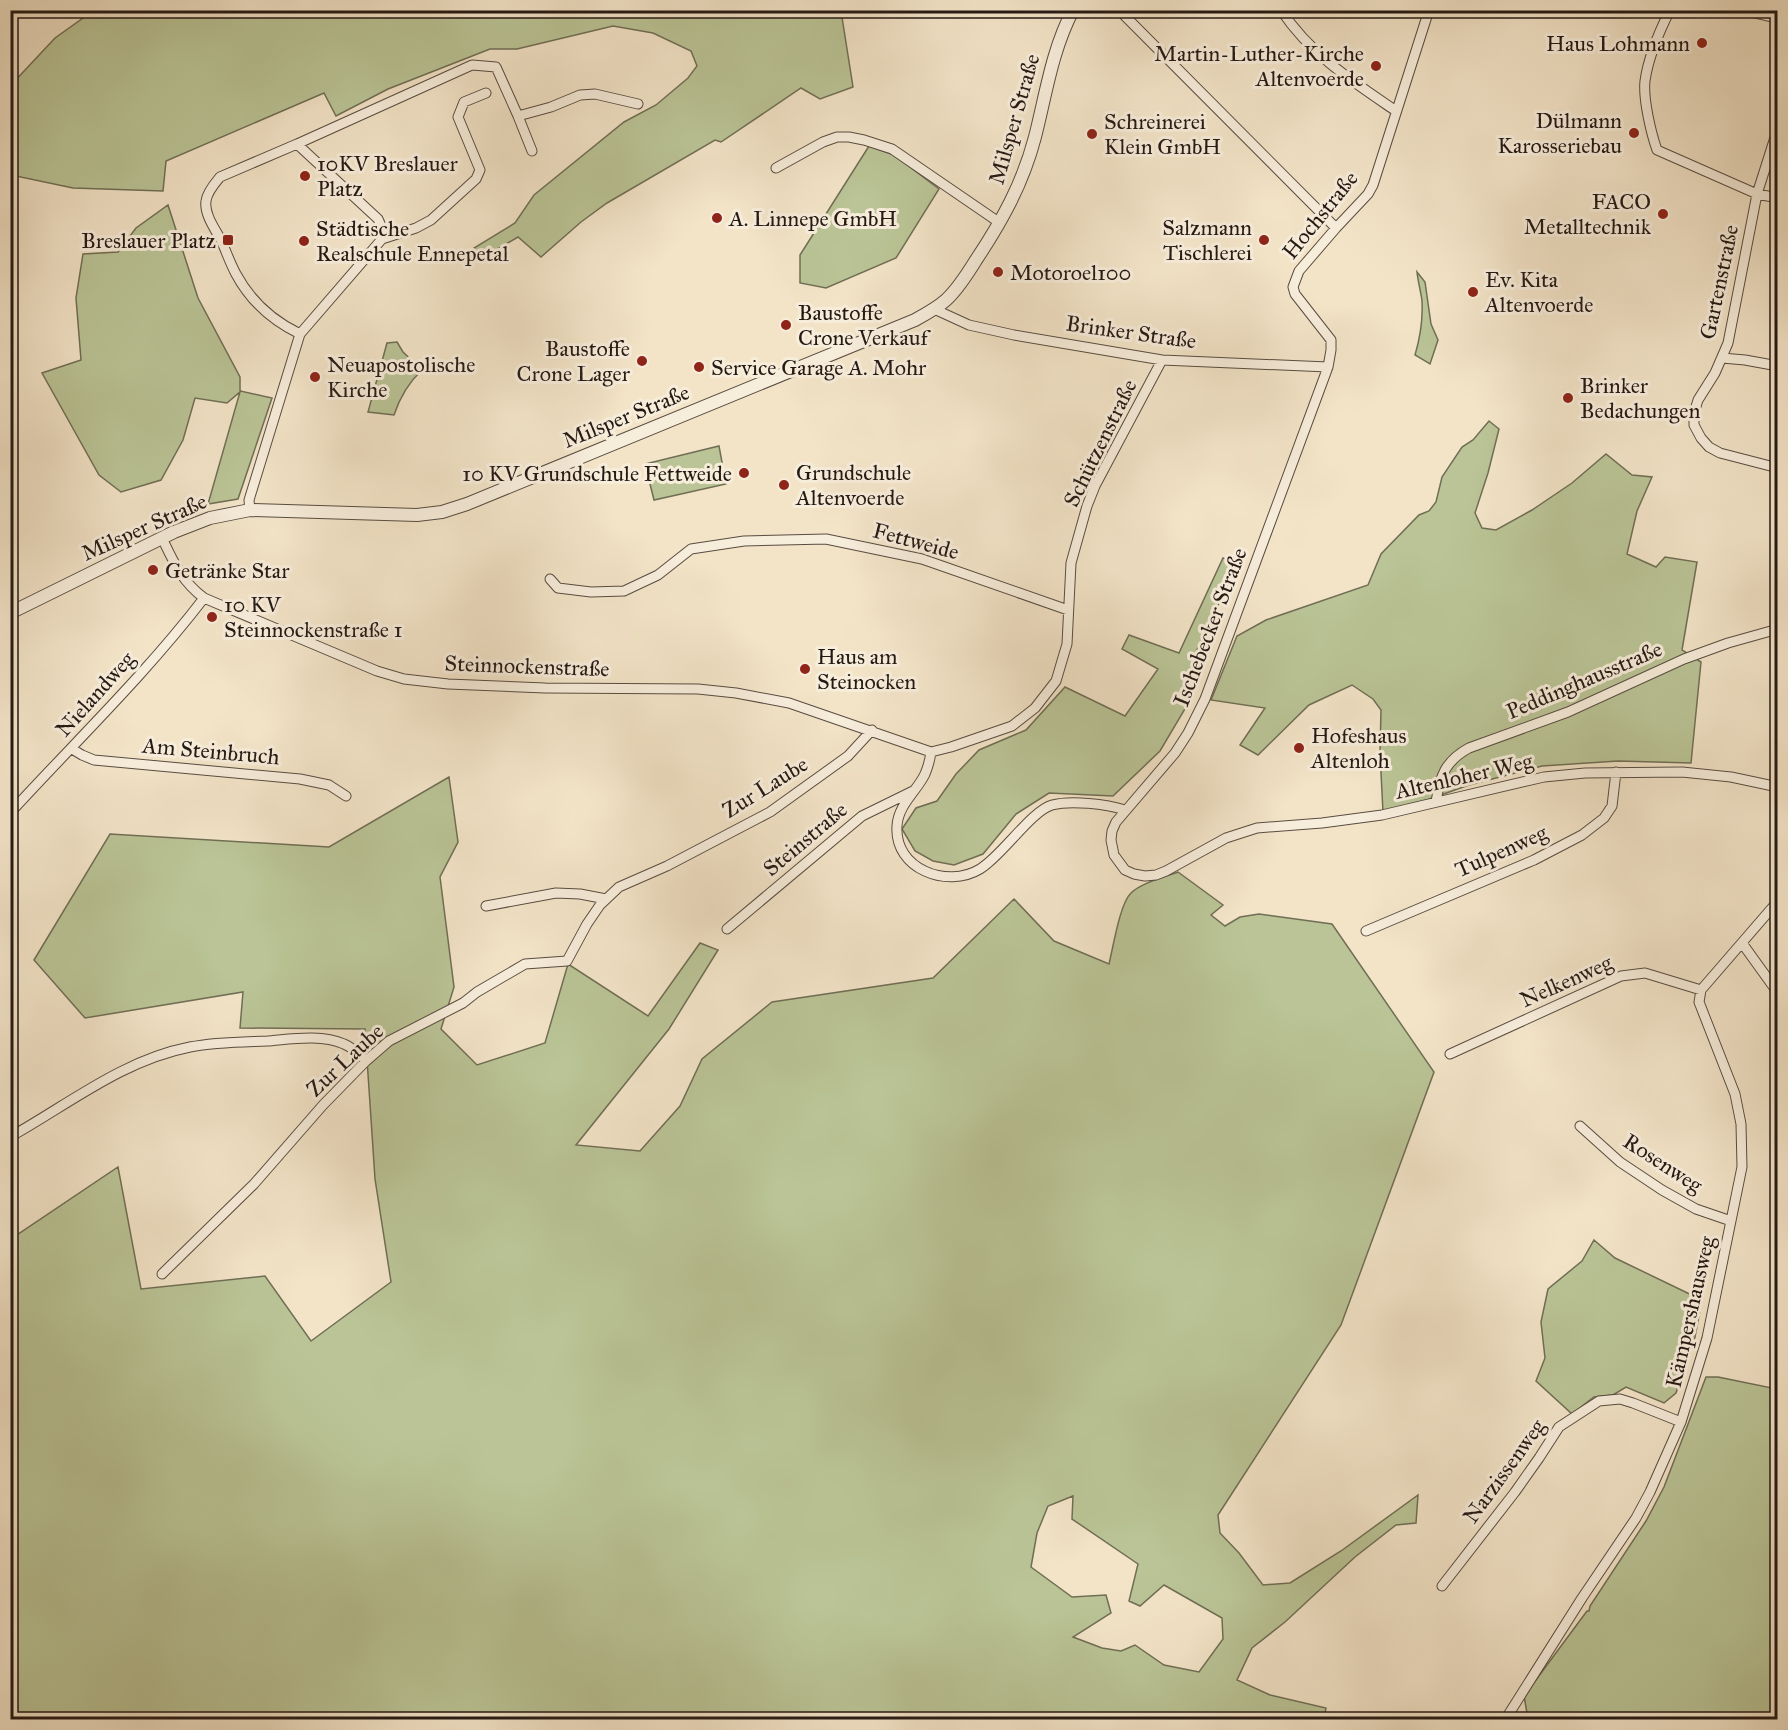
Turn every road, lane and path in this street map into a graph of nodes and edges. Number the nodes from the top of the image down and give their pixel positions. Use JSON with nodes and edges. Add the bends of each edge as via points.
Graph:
{"nodes":[{"id":1,"x":1073,"y":10,"type":"edge"},
{"id":2,"x":1119,"y":10,"type":"edge"},
{"id":3,"x":1281,"y":10,"type":"edge"},
{"id":4,"x":1430,"y":10,"type":"edge"},
{"id":5,"x":1670,"y":10,"type":"edge"},
{"id":6,"x":1749,"y":10,"type":"edge"},
{"id":7,"x":1778,"y":17,"type":"edge"},
{"id":8,"x":486,"y":93,"type":"dead end"},
{"id":9,"x":638,"y":104,"type":"dead end"},
{"id":10,"x":1396,"y":111,"type":"junction"},
{"id":11,"x":518,"y":116,"type":"junction"},
{"id":12,"x":1778,"y":128,"type":"edge"},
{"id":13,"x":297,"y":144,"type":"junction"},
{"id":14,"x":532,"y":152,"type":"dead end"},
{"id":15,"x":776,"y":168,"type":"dead end"},
{"id":16,"x":1757,"y":194,"type":"junction"},
{"id":17,"x":1778,"y":198,"type":"edge"},
{"id":18,"x":1000,"y":223,"type":"junction"},
{"id":19,"x":1336,"y":228,"type":"junction"},
{"id":20,"x":382,"y":239,"type":"junction"},
{"id":21,"x":934,"y":309,"type":"junction"},
{"id":22,"x":300,"y":334,"type":"junction"},
{"id":23,"x":1722,"y":358,"type":"junction"},
{"id":24,"x":1162,"y":360,"type":"junction"},
{"id":25,"x":1778,"y":366,"type":"edge"},
{"id":26,"x":1328,"y":367,"type":"junction"},
{"id":27,"x":1778,"y":468,"type":"edge"},
{"id":28,"x":250,"y":510,"type":"junction"},
{"id":29,"x":162,"y":538,"type":"junction"},
{"id":30,"x":550,"y":579,"type":"dead end"},
{"id":31,"x":204,"y":598,"type":"junction"},
{"id":32,"x":1068,"y":610,"type":"junction"},
{"id":33,"x":10,"y":613,"type":"edge"},
{"id":34,"x":1778,"y":628,"type":"edge"},
{"id":35,"x":872,"y":730,"type":"junction"},
{"id":36,"x":72,"y":749,"type":"junction"},
{"id":37,"x":931,"y":752,"type":"junction"},
{"id":38,"x":1616,"y":772,"type":"junction"},
{"id":39,"x":1778,"y":787,"type":"edge"},
{"id":40,"x":915,"y":790,"type":"junction"},
{"id":41,"x":346,"y":796,"type":"dead end"},
{"id":42,"x":1436,"y":802,"type":"junction"},
{"id":43,"x":1125,"y":810,"type":"junction"},
{"id":44,"x":10,"y":813,"type":"edge"},
{"id":45,"x":1134,"y":874,"type":"joint"},
{"id":46,"x":606,"y":899,"type":"junction"},
{"id":47,"x":1778,"y":901,"type":"edge"},
{"id":48,"x":486,"y":906,"type":"dead end"},
{"id":49,"x":727,"y":929,"type":"dead end"},
{"id":50,"x":1366,"y":931,"type":"dead end"},
{"id":51,"x":1742,"y":943,"type":"junction"},
{"id":52,"x":1701,"y":990,"type":"junction"},
{"id":53,"x":1778,"y":993,"type":"edge"},
{"id":54,"x":1450,"y":1054,"type":"dead end"},
{"id":55,"x":366,"y":1061,"type":"junction"},
{"id":56,"x":1580,"y":1126,"type":"dead end"},
{"id":57,"x":10,"y":1137,"type":"edge"},
{"id":58,"x":1731,"y":1221,"type":"junction"},
{"id":59,"x":162,"y":1274,"type":"dead end"},
{"id":60,"x":1681,"y":1422,"type":"junction"},
{"id":61,"x":1442,"y":1586,"type":"dead end"},
{"id":62,"x":1505,"y":1719,"type":"edge"}],
"edges":[{"from":1,"to":18,"type":"street","name":"Milsper Straße","via":[[1055,57],[1025,170]]},
{"from":2,"to":19,"type":"street"},
{"from":3,"to":10,"type":"street","via":[[1311,48]]},
{"from":4,"to":10,"type":"street","name":"Hochstraße"},
{"from":5,"to":16,"type":"street","via":[[1645,82],[1648,117],[1657,150]]},
{"from":6,"to":7,"type":"street"},
{"from":8,"to":20,"type":"street","via":[[464,102],[458,117],[480,170],[476,179],[431,220]]},
{"from":9,"to":11,"type":"street","via":[[595,94],[580,95]]},
{"from":10,"to":19,"type":"street","name":"Hochstraße","via":[[1373,185]]},
{"from":11,"to":13,"type":"street","via":[[496,66],[472,65]]},
{"from":11,"to":14,"type":"street"},
{"from":12,"to":16,"type":"street","name":"Gartenstraße"},
{"from":13,"to":20,"type":"street","via":[[378,219]]},
{"from":13,"to":22,"type":"street","via":[[220,177],[206,201],[208,214],[248,293],[265,312]]},
{"from":15,"to":18,"type":"street","via":[[823,142],[849,136],[892,149]]},
{"from":16,"to":17,"type":"street"},
{"from":16,"to":23,"type":"street","name":"Gartenstraße","via":[[1731,332]]},
{"from":18,"to":21,"type":"street","name":"Milsper Straße","via":[[958,286]]},
{"from":19,"to":26,"type":"street","name":"Hochstraße","via":[[1299,271],[1293,287],[1330,339]]},
{"from":20,"to":22,"type":"street"},
{"from":21,"to":24,"type":"street","name":"Brinker Straße","via":[[981,327]]},
{"from":21,"to":28,"type":"street","name":"Milsper Straße","via":[[450,509],[386,515]]},
{"from":22,"to":28,"type":"street","via":[[249,500]]},
{"from":23,"to":25,"type":"street"},
{"from":23,"to":27,"type":"street","name":"Gartenstraße","via":[[1694,413],[1701,438],[1720,453]]},
{"from":24,"to":26,"type":"street","name":"Brinker Straße"},
{"from":24,"to":32,"type":"street","name":"Schützenstraße","via":[[1087,506],[1071,563]]},
{"from":26,"to":43,"type":"street","name":"Ischebecker Straße","via":[[1205,699],[1175,753]]},
{"from":28,"to":29,"type":"street","name":"Milsper Straße","via":[[210,518]]},
{"from":29,"to":31,"type":"street","name":"Steinnockenstraße","via":[[179,572],[191,589]]},
{"from":29,"to":33,"type":"street","name":"Milsper Straße"},
{"from":30,"to":32,"type":"street","name":"Fettweide","via":[[558,588],[624,591],[658,575],[691,549],[744,541],[826,539],[922,559]]},
{"from":31,"to":35,"type":"street","name":"Steinnockenstraße","via":[[377,672],[404,679],[448,684],[736,693],[789,703]]},
{"from":31,"to":36,"type":"street","name":"Nielandweg"},
{"from":32,"to":37,"type":"street","name":"Schützenstraße","via":[[1066,644],[1056,681],[1035,708],[1011,726]]},
{"from":34,"to":42,"type":"street","name":"Peddinghausstraße","via":[[1684,660],[1568,712],[1469,748],[1446,767]]},
{"from":35,"to":37,"type":"street","name":"Steinnockenstraße"},
{"from":35,"to":46,"type":"street","name":"Zur Laube","via":[[848,756],[770,812],[619,887]]},
{"from":36,"to":41,"type":"street","name":"Am Steinbruch","via":[[94,760],[300,779],[329,784]]},
{"from":36,"to":44,"type":"street","name":"Nielandweg"},
{"from":37,"to":40,"type":"street","via":[[925,775]]},
{"from":38,"to":39,"type":"street","name":"Altenloher Weg","via":[[1682,772]]},
{"from":38,"to":42,"type":"street","name":"Altenloher Weg","via":[[1544,777]]},
{"from":38,"to":50,"type":"street","name":"Tulpenweg","via":[[1612,806],[1604,818],[1582,835],[1534,860]]},
{"from":40,"to":43,"type":"street","via":[[900,811],[898,840],[921,870],[948,878],[981,869],[1050,806],[1070,802]]},
{"from":40,"to":49,"type":"street","name":"Steinstraße","via":[[862,816]]},
{"from":42,"to":45,"type":"street","name":"Altenloher Weg","via":[[1382,815],[1257,828],[1226,838],[1166,872]]},
{"from":43,"to":45,"type":"street","name":"Ischebecker Straße","via":[[1116,822],[1111,840],[1114,855],[1125,870]]},
{"from":46,"to":48,"type":"street","via":[[556,892]]},
{"from":46,"to":55,"type":"street","name":"Zur Laube","via":[[567,961],[525,964],[464,1004],[389,1041]]},
{"from":47,"to":51,"type":"street"},
{"from":51,"to":52,"type":"street"},
{"from":51,"to":53,"type":"street"},
{"from":52,"to":54,"type":"street","name":"Nelkenweg","via":[[1645,973],[1621,976]]},
{"from":52,"to":58,"type":"street","name":"Kämpershausweg","via":[[1700,1002],[1736,1094],[1741,1124],[1742,1167]]},
{"from":55,"to":57,"type":"street","via":[[345,1044],[314,1037],[190,1047],[134,1065]]},
{"from":55,"to":59,"type":"street","name":"Zur Laube","via":[[255,1184]]},
{"from":56,"to":58,"type":"street","name":"Rosenweg","via":[[1620,1162],[1662,1190],[1695,1209]]},
{"from":58,"to":60,"type":"street","name":"Kämpershausweg","via":[[1707,1338]]},
{"from":60,"to":61,"type":"street","name":"Narzissenweg","via":[[1620,1399],[1599,1401],[1559,1427],[1515,1492]]},
{"from":60,"to":62,"type":"street","name":"Kämpershausweg","via":[[1636,1518]]}]}
